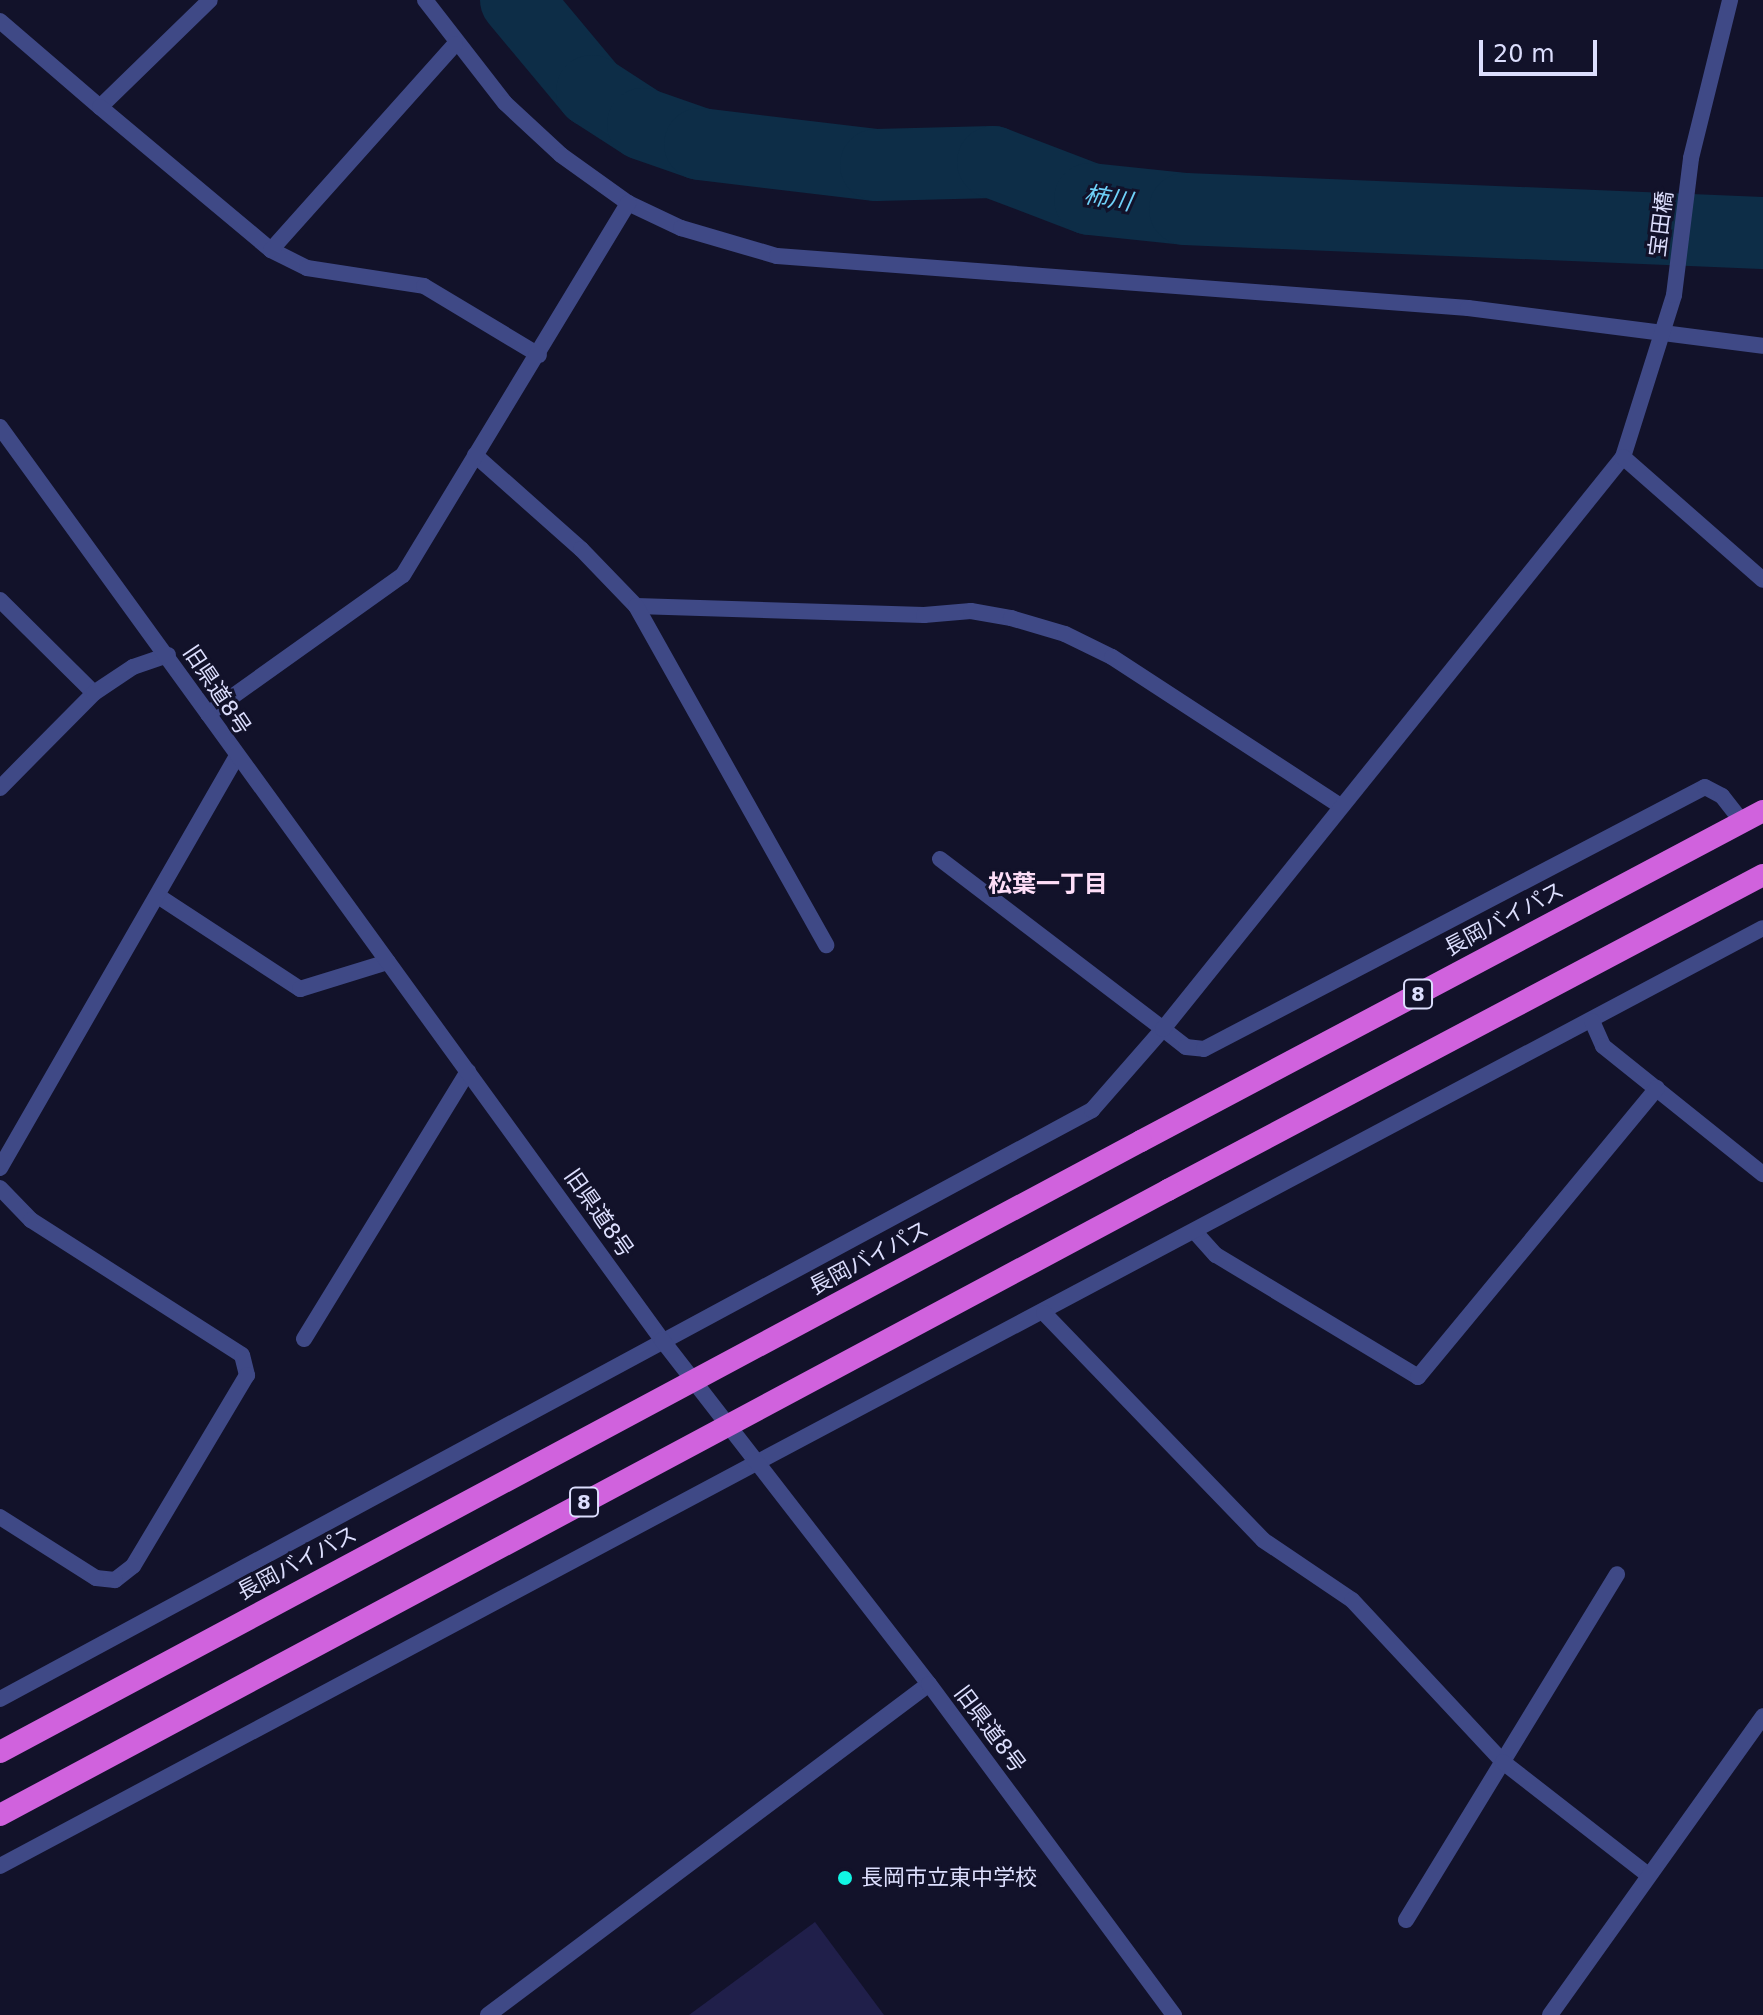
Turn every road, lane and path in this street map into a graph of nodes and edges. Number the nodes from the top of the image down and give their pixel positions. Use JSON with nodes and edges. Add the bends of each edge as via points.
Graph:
{"nodes":[{"id":1,"x":210,"y":0,"type":"edge"},
{"id":2,"x":425,"y":0,"type":"edge"},
{"id":3,"x":1730,"y":0,"type":"edge"},
{"id":4,"x":0,"y":21,"type":"edge"},
{"id":5,"x":455,"y":44,"type":"junction"},
{"id":6,"x":100,"y":107,"type":"junction"},
{"id":7,"x":628,"y":203,"type":"junction"},
{"id":8,"x":271,"y":250,"type":"junction"},
{"id":9,"x":1659,"y":330,"type":"junction"},
{"id":10,"x":1763,"y":346,"type":"edge"},
{"id":11,"x":539,"y":355,"type":"junction"},
{"id":12,"x":0,"y":427,"type":"edge"},
{"id":13,"x":475,"y":455,"type":"junction"},
{"id":14,"x":1623,"y":457,"type":"junction"},
{"id":15,"x":1763,"y":580,"type":"edge"},
{"id":16,"x":0,"y":600,"type":"edge"},
{"id":17,"x":636,"y":606,"type":"junction"},
{"id":18,"x":168,"y":655,"type":"junction"},
{"id":19,"x":94,"y":693,"type":"junction"},
{"id":20,"x":208,"y":714,"type":"junction"},
{"id":21,"x":236,"y":758,"type":"junction"},
{"id":22,"x":0,"y":788,"type":"edge"},
{"id":23,"x":1341,"y":806,"type":"junction"},
{"id":24,"x":1763,"y":811,"type":"edge"},
{"id":25,"x":1742,"y":822,"type":"junction"},
{"id":26,"x":940,"y":859,"type":"dead end"},
{"id":27,"x":1763,"y":875,"type":"edge"},
{"id":28,"x":158,"y":896,"type":"junction"},
{"id":29,"x":1763,"y":928,"type":"edge"},
{"id":30,"x":826,"y":945,"type":"dead end"},
{"id":31,"x":388,"y":962,"type":"junction"},
{"id":32,"x":1592,"y":1021,"type":"junction"},
{"id":33,"x":1163,"y":1029,"type":"junction"},
{"id":34,"x":468,"y":1071,"type":"junction"},
{"id":35,"x":1657,"y":1088,"type":"junction"},
{"id":36,"x":0,"y":1168,"type":"edge"},
{"id":37,"x":1763,"y":1174,"type":"edge"},
{"id":38,"x":0,"y":1188,"type":"edge"},
{"id":39,"x":1195,"y":1232,"type":"junction"},
{"id":40,"x":1044,"y":1313,"type":"junction"},
{"id":41,"x":304,"y":1339,"type":"dead end"},
{"id":42,"x":662,"y":1340,"type":"junction"},
{"id":43,"x":756,"y":1463,"type":"junction"},
{"id":44,"x":0,"y":1517,"type":"edge"},
{"id":45,"x":1617,"y":1574,"type":"dead end"},
{"id":46,"x":929,"y":1684,"type":"junction"},
{"id":47,"x":0,"y":1699,"type":"edge"},
{"id":48,"x":1763,"y":1716,"type":"edge"},
{"id":49,"x":0,"y":1752,"type":"edge"},
{"id":50,"x":1503,"y":1762,"type":"junction"},
{"id":51,"x":0,"y":1815,"type":"edge"},
{"id":52,"x":0,"y":1866,"type":"edge"},
{"id":53,"x":1648,"y":1875,"type":"junction"},
{"id":54,"x":1406,"y":1920,"type":"dead end"},
{"id":55,"x":488,"y":2015,"type":"edge"},
{"id":56,"x":1174,"y":2015,"type":"edge"},
{"id":57,"x":1550,"y":2015,"type":"edge"}],
"edges":[{"from":1,"to":6,"type":"street"},
{"from":2,"to":5,"type":"street"},
{"from":3,"to":9,"type":"street","name":"宝田橋","via":[[1691,158],[1674,295]]},
{"from":4,"to":6,"type":"street"},
{"from":5,"to":7,"type":"street","via":[[505,103],[561,155]]},
{"from":5,"to":8,"type":"street"},
{"from":6,"to":8,"type":"street"},
{"from":7,"to":9,"type":"street","via":[[681,228],[777,256],[1468,308]]},
{"from":7,"to":11,"type":"street"},
{"from":8,"to":11,"type":"street","via":[[307,268],[424,286]]},
{"from":9,"to":10,"type":"street"},
{"from":9,"to":14,"type":"street","name":"宝田橋"},
{"from":11,"to":13,"type":"street"},
{"from":12,"to":18,"type":"street","name":"旧県道8号"},
{"from":13,"to":17,"type":"street"},
{"from":13,"to":20,"type":"street","via":[[403,575]]},
{"from":14,"to":15,"type":"street"},
{"from":14,"to":23,"type":"street"},
{"from":16,"to":19,"type":"street"},
{"from":17,"to":23,"type":"street","via":[[909,615],[971,611],[1011,618],[1065,634],[1112,657]]},
{"from":17,"to":30,"type":"street"},
{"from":18,"to":19,"type":"street","via":[[133,667]]},
{"from":18,"to":20,"type":"street","name":"旧県道8号"},
{"from":19,"to":22,"type":"street"},
{"from":20,"to":21,"type":"street","name":"旧県道8号"},
{"from":21,"to":28,"type":"street"},
{"from":21,"to":31,"type":"street","name":"旧県道8号"},
{"from":23,"to":33,"type":"street"},
{"from":24,"to":25,"type":"highway","name":"長岡バイパス","number":"8"},
{"from":25,"to":33,"type":"street","via":[[1722,796],[1705,787],[1204,1049],[1186,1047]]},
{"from":25,"to":49,"type":"highway","name":"長岡バイパス","number":"8","bridge":true},
{"from":26,"to":33,"type":"street"},
{"from":27,"to":51,"type":"highway","number":"8","bridge":true},
{"from":28,"to":31,"type":"street","via":[[300,989]]},
{"from":28,"to":36,"type":"street"},
{"from":29,"to":32,"type":"street"},
{"from":31,"to":34,"type":"street","name":"旧県道8号"},
{"from":32,"to":35,"type":"street","via":[[1603,1046]]},
{"from":32,"to":39,"type":"street"},
{"from":33,"to":42,"type":"street","via":[[1092,1110]]},
{"from":34,"to":41,"type":"street"},
{"from":34,"to":42,"type":"street","name":"旧県道8号"},
{"from":35,"to":37,"type":"street"},
{"from":35,"to":39,"type":"street","via":[[1418,1377],[1216,1255]]},
{"from":38,"to":44,"type":"street","via":[[31,1220],[242,1355],[247,1375],[133,1566],[115,1580],[96,1578]]},
{"from":39,"to":40,"type":"street"},
{"from":40,"to":43,"type":"street"},
{"from":40,"to":50,"type":"street","via":[[1217,1498],[1263,1540],[1352,1600]]},
{"from":42,"to":43,"type":"street","name":"旧県道8号"},
{"from":42,"to":47,"type":"street"},
{"from":43,"to":46,"type":"street","name":"旧県道8号"},
{"from":43,"to":52,"type":"street"},
{"from":45,"to":50,"type":"street"},
{"from":46,"to":55,"type":"street"},
{"from":46,"to":56,"type":"street","name":"旧県道8号"},
{"from":48,"to":53,"type":"street"},
{"from":50,"to":53,"type":"street"},
{"from":50,"to":54,"type":"street"},
{"from":53,"to":57,"type":"street"}]}
